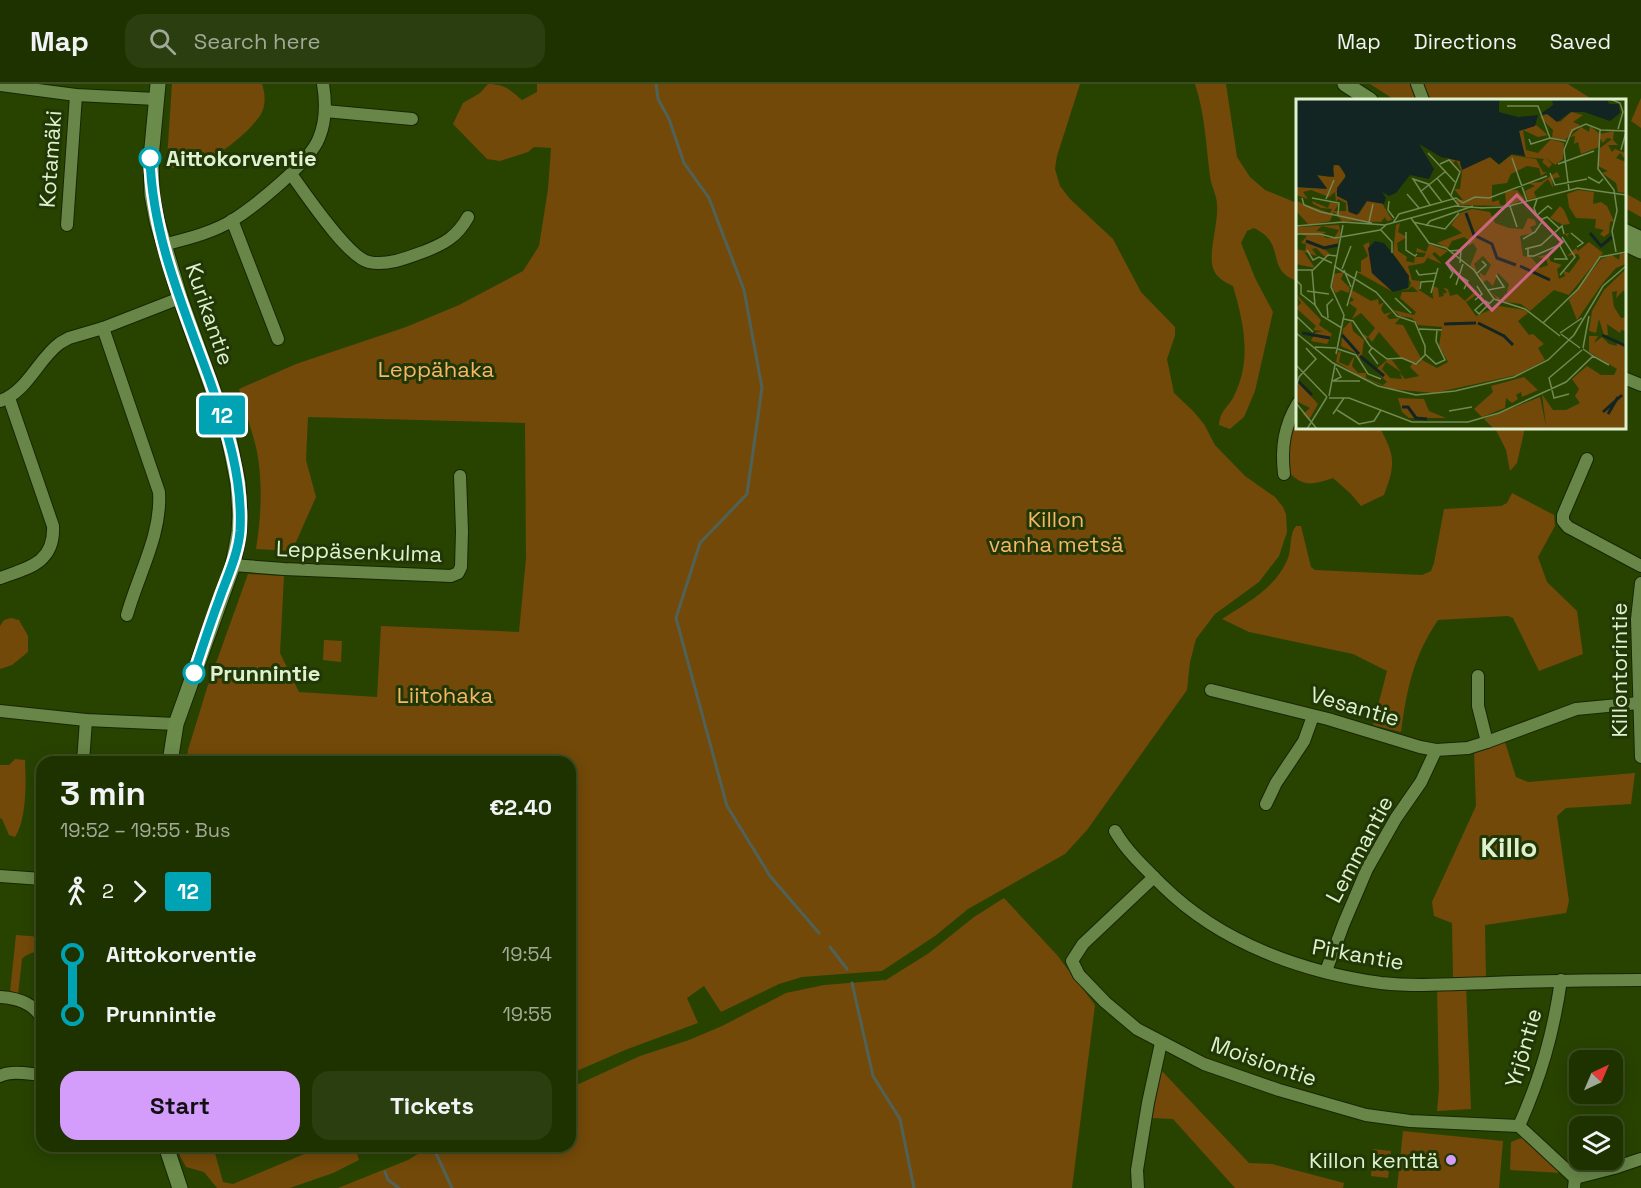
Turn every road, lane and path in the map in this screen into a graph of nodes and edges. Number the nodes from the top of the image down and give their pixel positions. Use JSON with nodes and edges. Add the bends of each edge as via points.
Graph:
{"nodes":[{"id":1,"x":323,"y":84,"type":"edge"},
{"id":2,"x":1345,"y":84,"type":"edge"},
{"id":3,"x":1417,"y":84,"type":"edge"},
{"id":4,"x":0,"y":85,"type":"edge"},
{"id":5,"x":157,"y":91,"type":"edge"},
{"id":6,"x":76,"y":95,"type":"junction"},
{"id":7,"x":1368,"y":99,"type":"edge"},
{"id":8,"x":1423,"y":99,"type":"edge"},
{"id":9,"x":325,"y":111,"type":"junction"},
{"id":10,"x":412,"y":118,"type":"dead end"},
{"id":11,"x":291,"y":174,"type":"junction"},
{"id":12,"x":468,"y":217,"type":"dead end"},
{"id":13,"x":232,"y":220,"type":"junction"},
{"id":14,"x":67,"y":225,"type":"dead end"},
{"id":15,"x":1626,"y":232,"type":"edge"},
{"id":16,"x":1641,"y":239,"type":"edge"},
{"id":17,"x":163,"y":244,"type":"junction"},
{"id":18,"x":1626,"y":244,"type":"edge"},
{"id":19,"x":1641,"y":252,"type":"edge"},
{"id":20,"x":180,"y":298,"type":"junction"},
{"id":21,"x":103,"y":328,"type":"junction"},
{"id":22,"x":278,"y":339,"type":"dead end"},
{"id":23,"x":1626,"y":379,"type":"edge"},
{"id":24,"x":1641,"y":385,"type":"edge"},
{"id":25,"x":5,"y":399,"type":"edge"},
{"id":26,"x":1296,"y":408,"type":"edge"},
{"id":27,"x":1587,"y":459,"type":"dead end"},
{"id":28,"x":1284,"y":474,"type":"dead end"},
{"id":29,"x":460,"y":476,"type":"dead end"},
{"id":30,"x":233,"y":565,"type":"junction"},
{"id":31,"x":1641,"y":566,"type":"edge"},
{"id":32,"x":0,"y":578,"type":"edge"},
{"id":33,"x":1641,"y":583,"type":"edge"},
{"id":34,"x":128,"y":615,"type":"dead end"},
{"id":35,"x":1639,"y":670,"type":"edge"},
{"id":36,"x":1478,"y":676,"type":"dead end"},
{"id":37,"x":1211,"y":690,"type":"dead end"},
{"id":38,"x":1639,"y":703,"type":"junction"},
{"id":39,"x":0,"y":711,"type":"edge"},
{"id":40,"x":1312,"y":716,"type":"junction"},
{"id":41,"x":86,"y":720,"type":"junction"},
{"id":42,"x":176,"y":724,"type":"junction"},
{"id":43,"x":1487,"y":742,"type":"junction"},
{"id":44,"x":1436,"y":750,"type":"junction"},
{"id":45,"x":83,"y":756,"type":"edge"},
{"id":46,"x":172,"y":756,"type":"edge"},
{"id":47,"x":1641,"y":757,"type":"edge"},
{"id":48,"x":1266,"y":804,"type":"dead end"},
{"id":49,"x":1115,"y":831,"type":"dead end"},
{"id":50,"x":0,"y":876,"type":"edge"},
{"id":51,"x":1154,"y":877,"type":"junction"},
{"id":52,"x":36,"y":879,"type":"edge"},
{"id":53,"x":1326,"y":971,"type":"junction"},
{"id":54,"x":1561,"y":980,"type":"junction"},
{"id":55,"x":1641,"y":980,"type":"edge"},
{"id":56,"x":0,"y":997,"type":"edge"},
{"id":57,"x":36,"y":1013,"type":"edge"},
{"id":58,"x":1161,"y":1043,"type":"junction"},
{"id":59,"x":36,"y":1075,"type":"edge"},
{"id":60,"x":0,"y":1076,"type":"edge"},
{"id":61,"x":1519,"y":1126,"type":"junction"},
{"id":62,"x":168,"y":1152,"type":"edge"},
{"id":63,"x":1641,"y":1158,"type":"edge"},
{"id":64,"x":1575,"y":1183,"type":"edge"},
{"id":65,"x":180,"y":1188,"type":"edge"},
{"id":66,"x":1138,"y":1188,"type":"edge"}],
"edges":[{"from":1,"to":9,"type":"street"},
{"from":2,"to":7,"type":"main road"},
{"from":3,"to":8,"type":"street"},
{"from":4,"to":6,"type":"street"},
{"from":5,"to":6,"type":"street"},
{"from":5,"to":17,"type":"main road","name":"Kurikantie","via":[[151,175]]},
{"from":6,"to":14,"type":"street","name":"Kotamäki"},
{"from":9,"to":10,"type":"street"},
{"from":9,"to":11,"type":"street","via":[[319,139]]},
{"from":11,"to":12,"type":"street","via":[[344,243],[366,262],[395,261],[442,244],[462,228]]},
{"from":11,"to":13,"type":"street"},
{"from":13,"to":17,"type":"street"},
{"from":13,"to":22,"type":"street"},
{"from":15,"to":16,"type":"main road"},
{"from":17,"to":20,"type":"main road","name":"Kurikantie"},
{"from":18,"to":19,"type":"main road"},
{"from":20,"to":21,"type":"street"},
{"from":20,"to":30,"type":"main road","name":"Kurikantie","via":[[236,465],[240,514]]},
{"from":21,"to":25,"type":"street","via":[[69,338],[57,346]]},
{"from":21,"to":34,"type":"street","via":[[159,492],[156,529]]},
{"from":23,"to":24,"type":"street"},
{"from":25,"to":32,"type":"street","via":[[53,533],[49,550],[39,562]]},
{"from":26,"to":28,"type":"street","via":[[1283,444]]},
{"from":27,"to":31,"type":"street","via":[[1563,521]]},
{"from":29,"to":30,"type":"street","name":"Leppäsenkulma","via":[[461,567],[451,576]]},
{"from":30,"to":42,"type":"main road","name":"Kurikantie"},
{"from":33,"to":35,"type":"street","name":"Killontorintie","via":[[1637,619]]},
{"from":35,"to":38,"type":"street","name":"Killontorintie"},
{"from":36,"to":43,"type":"street","via":[[1478,706]]},
{"from":37,"to":40,"type":"street","name":"Vesantie"},
{"from":38,"to":43,"type":"street","name":"Vesantie","via":[[1576,709]]},
{"from":38,"to":47,"type":"street","name":"Killontorintie"},
{"from":39,"to":41,"type":"street"},
{"from":40,"to":44,"type":"street","name":"Vesantie"},
{"from":40,"to":48,"type":"street","via":[[1304,741]]},
{"from":41,"to":42,"type":"street"},
{"from":41,"to":45,"type":"street"},
{"from":42,"to":46,"type":"main road","name":"Kurikantie"},
{"from":43,"to":44,"type":"street","name":"Vesantie"},
{"from":44,"to":53,"type":"street","name":"Lemmantie","via":[[1421,782],[1367,869]]},
{"from":49,"to":51,"type":"street","name":"Pirkantie"},
{"from":50,"to":52,"type":"street"},
{"from":51,"to":53,"type":"street","name":"Pirkantie","via":[[1184,906],[1235,938],[1283,959]]},
{"from":51,"to":58,"type":"street","name":"Moisiontie","via":[[1083,944],[1072,961],[1079,975],[1105,1002]]},
{"from":53,"to":54,"type":"street","name":"Pirkantie","via":[[1413,985]]},
{"from":54,"to":55,"type":"street","name":"Pirkantie"},
{"from":54,"to":61,"type":"street","name":"Yrjöntie","via":[[1545,1058]]},
{"from":56,"to":57,"type":"street","via":[[14,998]]},
{"from":58,"to":61,"type":"street","name":"Moisiontie","via":[[1227,1073],[1366,1115]]},
{"from":58,"to":66,"type":"street","via":[[1139,1156]]},
{"from":59,"to":60,"type":"street"},
{"from":61,"to":64,"type":"street"},
{"from":62,"to":65,"type":"main road"},
{"from":63,"to":64,"type":"street"}]}
